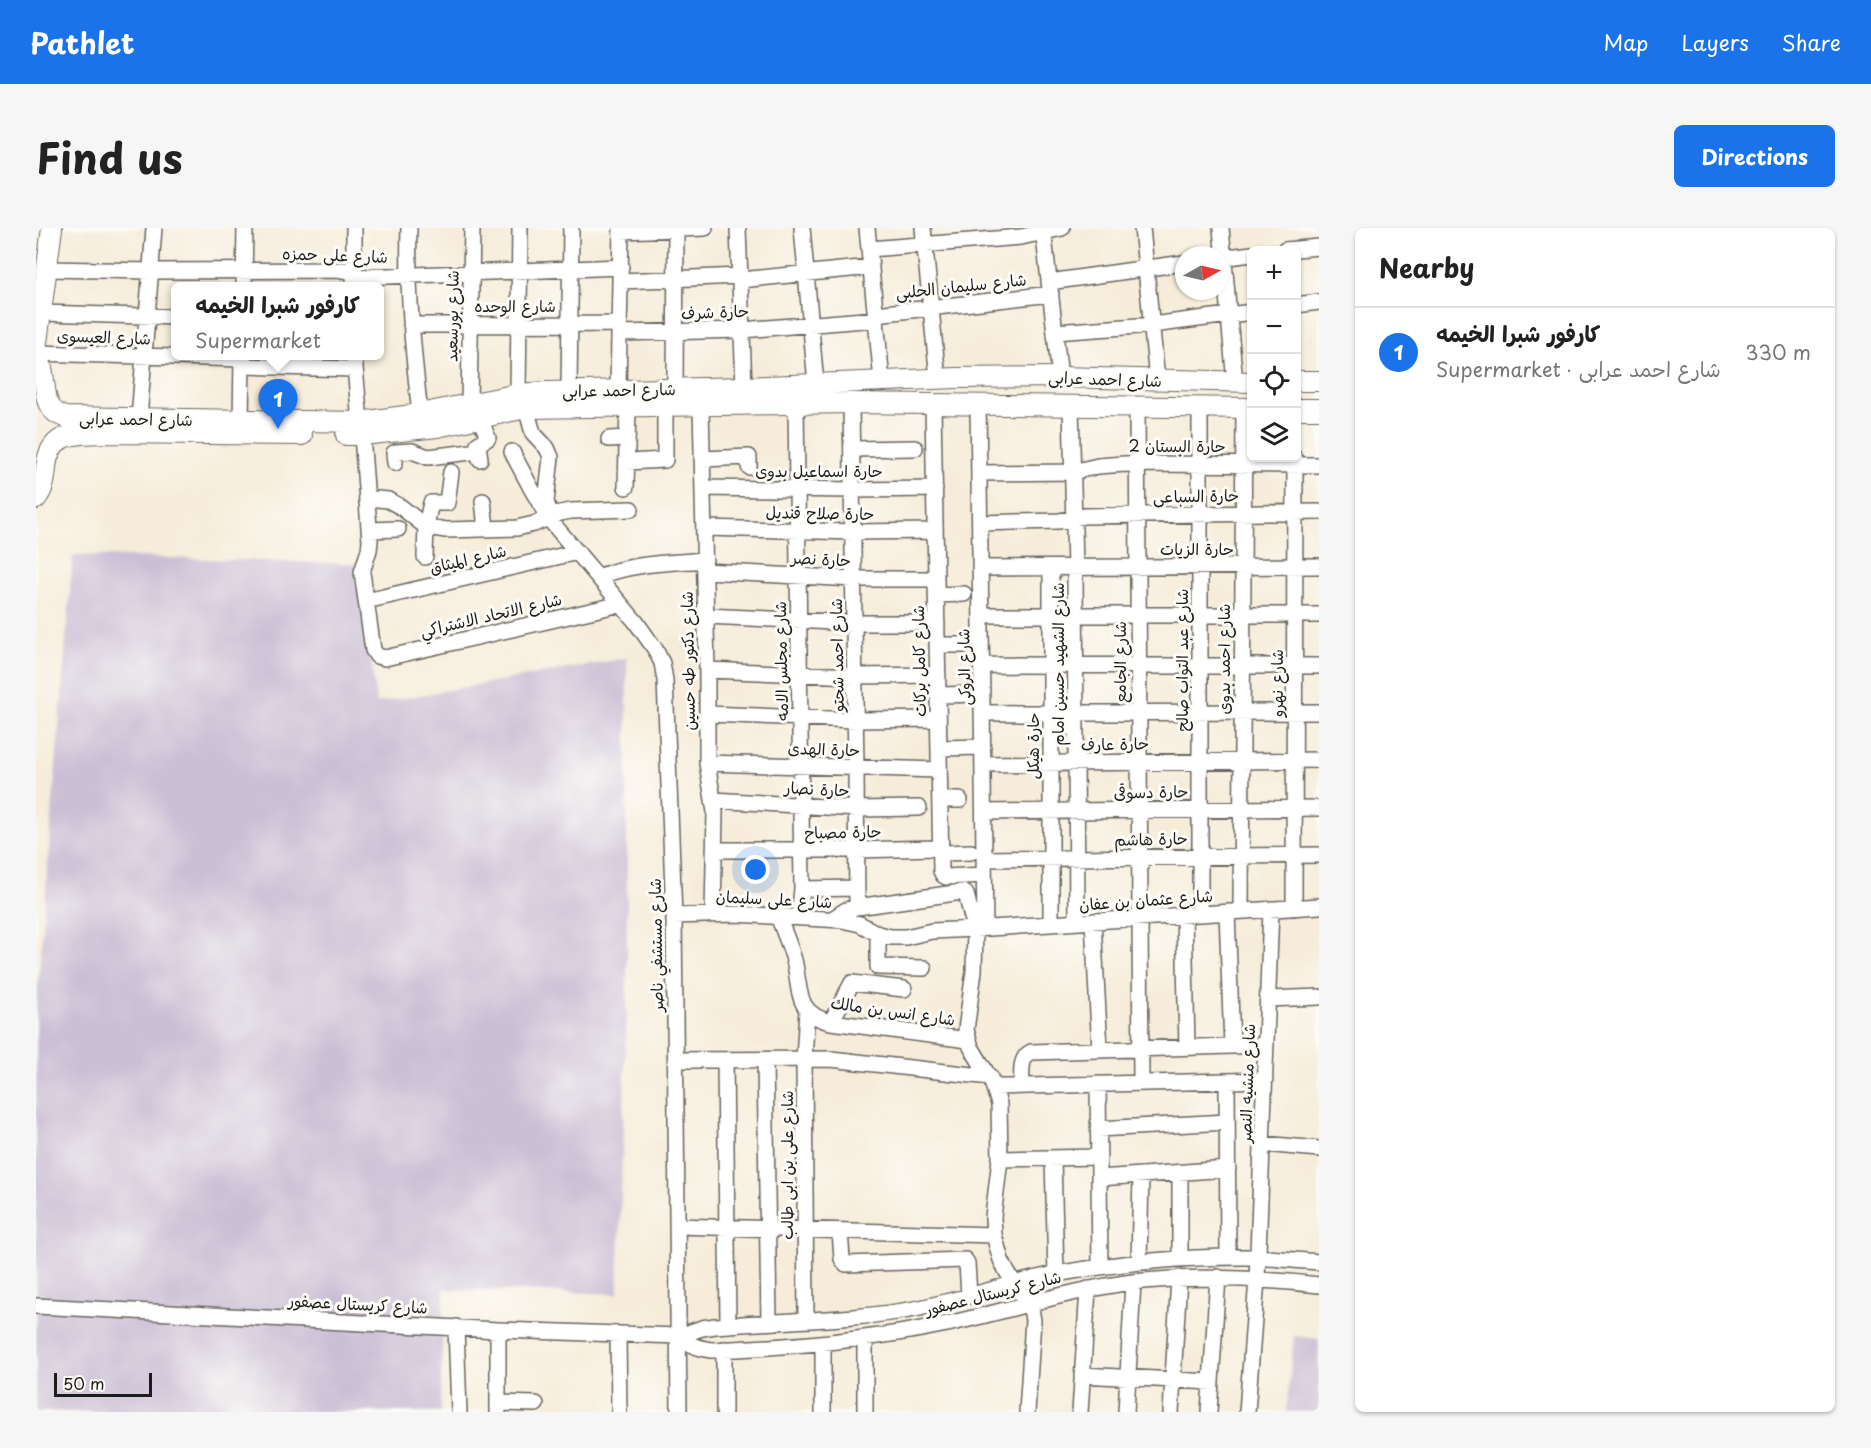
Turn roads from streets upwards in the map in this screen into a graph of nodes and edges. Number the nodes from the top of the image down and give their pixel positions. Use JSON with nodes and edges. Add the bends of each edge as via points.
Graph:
{"nodes":[{"id":1,"x":52,"y":228,"type":"edge"},
{"id":2,"x":154,"y":228,"type":"edge"},
{"id":3,"x":245,"y":228,"type":"edge"},
{"id":4,"x":354,"y":228,"type":"edge"},
{"id":5,"x":409,"y":228,"type":"edge"},
{"id":6,"x":472,"y":228,"type":"edge"},
{"id":7,"x":520,"y":228,"type":"edge"},
{"id":8,"x":571,"y":228,"type":"edge"},
{"id":9,"x":676,"y":228,"type":"edge"},
{"id":10,"x":705,"y":228,"type":"edge"},
{"id":11,"x":738,"y":228,"type":"edge"},
{"id":12,"x":802,"y":228,"type":"edge"},
{"id":13,"x":867,"y":228,"type":"edge"},
{"id":14,"x":923,"y":228,"type":"edge"},
{"id":15,"x":1062,"y":228,"type":"edge"},
{"id":16,"x":1142,"y":228,"type":"edge"},
{"id":17,"x":1221,"y":228,"type":"edge"},
{"id":18,"x":621,"y":229,"type":"edge"},
{"id":19,"x":1043,"y":230,"type":"edge"},
{"id":20,"x":925,"y":245,"type":"junction"},
{"id":21,"x":1222,"y":246,"type":"edge"},
{"id":22,"x":1319,"y":247,"type":"edge"},
{"id":23,"x":869,"y":249,"type":"junction"},
{"id":24,"x":1301,"y":249,"type":"edge"},
{"id":25,"x":1247,"y":254,"type":"edge"},
{"id":26,"x":1229,"y":256,"type":"edge"},
{"id":27,"x":1175,"y":264,"type":"edge"},
{"id":28,"x":871,"y":267,"type":"junction"},
{"id":29,"x":1146,"y":268,"type":"junction"},
{"id":30,"x":46,"y":269,"type":"junction"},
{"id":31,"x":571,"y":269,"type":"junction"},
{"id":32,"x":151,"y":271,"type":"junction"},
{"id":33,"x":244,"y":271,"type":"junction"},
{"id":34,"x":519,"y":271,"type":"junction"},
{"id":35,"x":471,"y":273,"type":"junction"},
{"id":36,"x":807,"y":273,"type":"junction"},
{"id":37,"x":621,"y":274,"type":"junction"},
{"id":38,"x":408,"y":275,"type":"junction"},
{"id":39,"x":740,"y":278,"type":"junction"},
{"id":40,"x":676,"y":279,"type":"junction"},
{"id":41,"x":354,"y":280,"type":"edge"},
{"id":42,"x":244,"y":282,"type":"edge"},
{"id":43,"x":1050,"y":288,"type":"junction"},
{"id":44,"x":1227,"y":300,"type":"edge"},
{"id":45,"x":1319,"y":302,"type":"edge"},
{"id":46,"x":1301,"y":304,"type":"edge"},
{"id":47,"x":931,"y":308,"type":"junction"},
{"id":48,"x":1247,"y":313,"type":"edge"},
{"id":49,"x":41,"y":314,"type":"junction"},
{"id":50,"x":147,"y":316,"type":"junction"},
{"id":51,"x":876,"y":316,"type":"junction"},
{"id":52,"x":1229,"y":316,"type":"junction"},
{"id":53,"x":171,"y":317,"type":"edge"},
{"id":54,"x":519,"y":324,"type":"junction"},
{"id":55,"x":570,"y":324,"type":"junction"},
{"id":56,"x":411,"y":325,"type":"junction"},
{"id":57,"x":470,"y":325,"type":"junction"},
{"id":58,"x":811,"y":325,"type":"junction"},
{"id":59,"x":1152,"y":325,"type":"junction"},
{"id":60,"x":620,"y":328,"type":"junction"},
{"id":61,"x":742,"y":330,"type":"junction"},
{"id":62,"x":675,"y":332,"type":"junction"},
{"id":63,"x":1055,"y":332,"type":"junction"},
{"id":64,"x":36,"y":352,"type":"edge"},
{"id":65,"x":144,"y":356,"type":"junction"},
{"id":66,"x":171,"y":357,"type":"edge"},
{"id":67,"x":242,"y":360,"type":"edge"},
{"id":68,"x":354,"y":362,"type":"edge"},
{"id":69,"x":1060,"y":377,"type":"junction"},
{"id":70,"x":947,"y":378,"type":"junction"},
{"id":71,"x":1157,"y":380,"type":"junction"},
{"id":72,"x":882,"y":381,"type":"junction"},
{"id":73,"x":1301,"y":381,"type":"edge"},
{"id":74,"x":1319,"y":381,"type":"edge"},
{"id":75,"x":1243,"y":383,"type":"edge"},
{"id":76,"x":816,"y":384,"type":"junction"},
{"id":77,"x":744,"y":387,"type":"junction"},
{"id":78,"x":675,"y":389,"type":"junction"},
{"id":79,"x":569,"y":391,"type":"junction"},
{"id":80,"x":623,"y":398,"type":"junction"},
{"id":81,"x":522,"y":401,"type":"junction"},
{"id":82,"x":851,"y":403,"type":"junction"},
{"id":83,"x":796,"y":404,"type":"junction"},
{"id":84,"x":933,"y":404,"type":"junction"},
{"id":85,"x":956,"y":404,"type":"junction"},
{"id":86,"x":978,"y":404,"type":"junction"},
{"id":87,"x":1071,"y":405,"type":"junction"},
{"id":88,"x":1137,"y":405,"type":"junction"},
{"id":89,"x":665,"y":406,"type":"junction"},
{"id":90,"x":701,"y":406,"type":"junction"},
{"id":91,"x":1200,"y":407,"type":"junction"},
{"id":92,"x":1247,"y":408,"type":"edge"},
{"id":93,"x":1301,"y":409,"type":"edge"},
{"id":94,"x":1319,"y":409,"type":"edge"},
{"id":95,"x":475,"y":411,"type":"junction"},
{"id":96,"x":420,"y":414,"type":"junction"},
{"id":97,"x":139,"y":419,"type":"junction"},
{"id":98,"x":241,"y":421,"type":"junction"},
{"id":99,"x":1247,"y":422,"type":"edge"},
{"id":100,"x":361,"y":429,"type":"junction"},
{"id":101,"x":407,"y":431,"type":"junction"},
{"id":102,"x":627,"y":438,"type":"junction"},
{"id":103,"x":609,"y":439,"type":"dead end"},
{"id":104,"x":915,"y":448,"type":"dead end"},
{"id":105,"x":852,"y":449,"type":"junction"},
{"id":106,"x":409,"y":451,"type":"junction"},
{"id":107,"x":512,"y":452,"type":"dead end"},
{"id":108,"x":702,"y":459,"type":"junction"},
{"id":109,"x":627,"y":462,"type":"junction"},
{"id":110,"x":1282,"y":462,"type":"edge"},
{"id":111,"x":1295,"y":462,"type":"edge"},
{"id":112,"x":1301,"y":462,"type":"edge"},
{"id":113,"x":395,"y":463,"type":"dead end"},
{"id":114,"x":1138,"y":464,"type":"junction"},
{"id":115,"x":1200,"y":465,"type":"junction"},
{"id":116,"x":1244,"y":465,"type":"junction"},
{"id":117,"x":1319,"y":465,"type":"edge"},
{"id":118,"x":749,"y":468,"type":"dead end"},
{"id":119,"x":451,"y":472,"type":"dead end"},
{"id":120,"x":1072,"y":472,"type":"junction"},
{"id":121,"x":979,"y":473,"type":"junction"},
{"id":122,"x":626,"y":487,"type":"dead end"},
{"id":123,"x":703,"y":488,"type":"junction"},
{"id":124,"x":797,"y":489,"type":"junction"},
{"id":125,"x":935,"y":489,"type":"junction"},
{"id":126,"x":852,"y":490,"type":"junction"},
{"id":127,"x":367,"y":498,"type":"junction"},
{"id":128,"x":36,"y":499,"type":"edge"},
{"id":129,"x":483,"y":501,"type":"dead end"},
{"id":130,"x":632,"y":509,"type":"dead end"},
{"id":131,"x":1319,"y":512,"type":"edge"},
{"id":132,"x":1243,"y":513,"type":"junction"},
{"id":133,"x":1295,"y":513,"type":"junction"},
{"id":134,"x":1200,"y":514,"type":"junction"},
{"id":135,"x":1138,"y":515,"type":"junction"},
{"id":136,"x":1073,"y":517,"type":"junction"},
{"id":137,"x":550,"y":518,"type":"junction"},
{"id":138,"x":980,"y":523,"type":"junction"},
{"id":139,"x":426,"y":525,"type":"junction"},
{"id":140,"x":486,"y":528,"type":"junction"},
{"id":141,"x":704,"y":528,"type":"junction"},
{"id":142,"x":398,"y":529,"type":"dead end"},
{"id":143,"x":369,"y":530,"type":"junction"},
{"id":144,"x":798,"y":530,"type":"junction"},
{"id":145,"x":935,"y":531,"type":"junction"},
{"id":146,"x":853,"y":532,"type":"junction"},
{"id":147,"x":578,"y":552,"type":"junction"},
{"id":148,"x":425,"y":557,"type":"dead end"},
{"id":149,"x":705,"y":565,"type":"junction"},
{"id":150,"x":1243,"y":566,"type":"junction"},
{"id":151,"x":1295,"y":566,"type":"junction"},
{"id":152,"x":1319,"y":566,"type":"edge"},
{"id":153,"x":1138,"y":567,"type":"junction"},
{"id":154,"x":1200,"y":567,"type":"junction"},
{"id":155,"x":980,"y":568,"type":"junction"},
{"id":156,"x":1051,"y":568,"type":"junction"},
{"id":157,"x":1075,"y":568,"type":"junction"},
{"id":158,"x":798,"y":576,"type":"junction"},
{"id":159,"x":598,"y":577,"type":"junction"},
{"id":160,"x":854,"y":579,"type":"junction"},
{"id":161,"x":936,"y":579,"type":"junction"},
{"id":162,"x":964,"y":594,"type":"dead end"},
{"id":163,"x":936,"y":595,"type":"junction"},
{"id":164,"x":366,"y":602,"type":"junction"},
{"id":165,"x":621,"y":604,"type":"junction"},
{"id":166,"x":981,"y":615,"type":"junction"},
{"id":167,"x":1051,"y":615,"type":"junction"},
{"id":168,"x":1075,"y":615,"type":"junction"},
{"id":169,"x":1138,"y":615,"type":"junction"},
{"id":170,"x":1200,"y":615,"type":"junction"},
{"id":171,"x":1243,"y":615,"type":"junction"},
{"id":172,"x":1295,"y":615,"type":"junction"},
{"id":173,"x":1319,"y":615,"type":"edge"},
{"id":174,"x":706,"y":616,"type":"junction"},
{"id":175,"x":799,"y":621,"type":"junction"},
{"id":176,"x":854,"y":623,"type":"junction"},
{"id":177,"x":937,"y":623,"type":"junction"},
{"id":178,"x":937,"y":645,"type":"junction"},
{"id":179,"x":965,"y":645,"type":"dead end"},
{"id":180,"x":982,"y":665,"type":"junction"},
{"id":181,"x":1051,"y":665,"type":"junction"},
{"id":182,"x":1076,"y":665,"type":"junction"},
{"id":183,"x":1138,"y":665,"type":"junction"},
{"id":184,"x":1200,"y":666,"type":"junction"},
{"id":185,"x":1242,"y":666,"type":"junction"},
{"id":186,"x":1295,"y":666,"type":"junction"},
{"id":187,"x":1319,"y":666,"type":"edge"},
{"id":188,"x":707,"y":670,"type":"junction"},
{"id":189,"x":799,"y":674,"type":"junction"},
{"id":190,"x":938,"y":675,"type":"junction"},
{"id":191,"x":855,"y":676,"type":"junction"},
{"id":192,"x":982,"y":694,"type":"junction"},
{"id":193,"x":938,"y":695,"type":"junction"},
{"id":194,"x":1138,"y":712,"type":"junction"},
{"id":195,"x":1200,"y":712,"type":"junction"},
{"id":196,"x":1242,"y":712,"type":"junction"},
{"id":197,"x":1295,"y":712,"type":"junction"},
{"id":198,"x":1319,"y":712,"type":"edge"},
{"id":199,"x":982,"y":713,"type":"junction"},
{"id":200,"x":1051,"y":713,"type":"junction"},
{"id":201,"x":1076,"y":713,"type":"junction"},
{"id":202,"x":708,"y":714,"type":"junction"},
{"id":203,"x":800,"y":718,"type":"junction"},
{"id":204,"x":938,"y":719,"type":"junction"},
{"id":205,"x":856,"y":720,"type":"junction"},
{"id":206,"x":983,"y":747,"type":"junction"},
{"id":207,"x":939,"y":748,"type":"junction"},
{"id":208,"x":1294,"y":760,"type":"junction"},
{"id":209,"x":1319,"y":760,"type":"edge"},
{"id":210,"x":1242,"y":761,"type":"junction"},
{"id":211,"x":1138,"y":762,"type":"junction"},
{"id":212,"x":1200,"y":762,"type":"junction"},
{"id":213,"x":707,"y":763,"type":"junction"},
{"id":214,"x":1051,"y":763,"type":"junction"},
{"id":215,"x":1076,"y":763,"type":"junction"},
{"id":216,"x":983,"y":764,"type":"junction"},
{"id":217,"x":800,"y":766,"type":"junction"},
{"id":218,"x":856,"y":768,"type":"junction"},
{"id":219,"x":939,"y":770,"type":"junction"},
{"id":220,"x":714,"y":800,"type":"junction"},
{"id":221,"x":940,"y":800,"type":"junction"},
{"id":222,"x":960,"y":800,"type":"dead end"},
{"id":223,"x":801,"y":806,"type":"junction"},
{"id":224,"x":919,"y":808,"type":"dead end"},
{"id":225,"x":1294,"y":808,"type":"junction"},
{"id":226,"x":1319,"y":808,"type":"edge"},
{"id":227,"x":857,"y":809,"type":"junction"},
{"id":228,"x":1200,"y":809,"type":"junction"},
{"id":229,"x":1241,"y":809,"type":"junction"},
{"id":230,"x":1138,"y":810,"type":"junction"},
{"id":231,"x":1051,"y":811,"type":"junction"},
{"id":232,"x":1076,"y":811,"type":"junction"},
{"id":233,"x":984,"y":812,"type":"junction"},
{"id":234,"x":714,"y":850,"type":"junction"},
{"id":235,"x":801,"y":850,"type":"junction"},
{"id":236,"x":857,"y":850,"type":"junction"},
{"id":237,"x":940,"y":852,"type":"junction"},
{"id":238,"x":1319,"y":855,"type":"edge"},
{"id":239,"x":1241,"y":856,"type":"junction"},
{"id":240,"x":1294,"y":856,"type":"junction"},
{"id":241,"x":1200,"y":857,"type":"junction"},
{"id":242,"x":1076,"y":858,"type":"junction"},
{"id":243,"x":1138,"y":858,"type":"junction"},
{"id":244,"x":1051,"y":859,"type":"junction"},
{"id":245,"x":980,"y":862,"type":"junction"},
{"id":246,"x":857,"y":888,"type":"junction"},
{"id":247,"x":802,"y":889,"type":"junction"},
{"id":248,"x":1319,"y":906,"type":"edge"},
{"id":249,"x":857,"y":907,"type":"junction"},
{"id":250,"x":1294,"y":908,"type":"junction"},
{"id":251,"x":1271,"y":909,"type":"junction"},
{"id":252,"x":1234,"y":912,"type":"junction"},
{"id":253,"x":713,"y":914,"type":"junction"},
{"id":254,"x":1192,"y":914,"type":"junction"},
{"id":255,"x":674,"y":916,"type":"junction"},
{"id":256,"x":778,"y":916,"type":"junction"},
{"id":257,"x":799,"y":917,"type":"junction"},
{"id":258,"x":1139,"y":918,"type":"junction"},
{"id":259,"x":832,"y":920,"type":"junction"},
{"id":260,"x":1093,"y":921,"type":"junction"},
{"id":261,"x":1077,"y":922,"type":"junction"},
{"id":262,"x":1051,"y":924,"type":"junction"},
{"id":263,"x":980,"y":929,"type":"junction"},
{"id":264,"x":878,"y":934,"type":"junction"},
{"id":265,"x":924,"y":968,"type":"dead end"},
{"id":266,"x":904,"y":989,"type":"dead end"},
{"id":267,"x":1319,"y":997,"type":"edge"},
{"id":268,"x":1268,"y":999,"type":"junction"},
{"id":269,"x":807,"y":1010,"type":"junction"},
{"id":270,"x":831,"y":1022,"type":"junction"},
{"id":271,"x":968,"y":1040,"type":"junction"},
{"id":272,"x":1266,"y":1045,"type":"junction"},
{"id":273,"x":1232,"y":1046,"type":"junction"},
{"id":274,"x":1187,"y":1047,"type":"junction"},
{"id":275,"x":1140,"y":1049,"type":"junction"},
{"id":276,"x":1100,"y":1050,"type":"junction"},
{"id":277,"x":804,"y":1059,"type":"junction"},
{"id":278,"x":676,"y":1060,"type":"junction"},
{"id":279,"x":724,"y":1060,"type":"junction"},
{"id":280,"x":765,"y":1060,"type":"junction"},
{"id":281,"x":1265,"y":1080,"type":"junction"},
{"id":282,"x":1227,"y":1081,"type":"junction"},
{"id":283,"x":992,"y":1082,"type":"junction"},
{"id":284,"x":1141,"y":1083,"type":"junction"},
{"id":285,"x":1098,"y":1084,"type":"junction"},
{"id":286,"x":1022,"y":1086,"type":"junction"},
{"id":287,"x":1227,"y":1122,"type":"junction"},
{"id":288,"x":1098,"y":1129,"type":"junction"},
{"id":289,"x":1262,"y":1144,"type":"junction"},
{"id":290,"x":1319,"y":1149,"type":"edge"},
{"id":291,"x":1099,"y":1157,"type":"junction"},
{"id":292,"x":1053,"y":1158,"type":"junction"},
{"id":293,"x":1000,"y":1159,"type":"junction"},
{"id":294,"x":1228,"y":1169,"type":"junction"},
{"id":295,"x":1180,"y":1173,"type":"junction"},
{"id":296,"x":1141,"y":1175,"type":"junction"},
{"id":297,"x":1099,"y":1178,"type":"junction"},
{"id":298,"x":677,"y":1226,"type":"junction"},
{"id":299,"x":727,"y":1228,"type":"junction"},
{"id":300,"x":768,"y":1229,"type":"junction"},
{"id":301,"x":805,"y":1230,"type":"junction"},
{"id":302,"x":840,"y":1231,"type":"junction"},
{"id":303,"x":994,"y":1235,"type":"junction"},
{"id":304,"x":1228,"y":1257,"type":"junction"},
{"id":305,"x":1258,"y":1257,"type":"junction"},
{"id":306,"x":1180,"y":1259,"type":"junction"},
{"id":307,"x":1139,"y":1262,"type":"junction"},
{"id":308,"x":1319,"y":1262,"type":"edge"},
{"id":309,"x":1100,"y":1267,"type":"junction"},
{"id":310,"x":1056,"y":1275,"type":"junction"},
{"id":311,"x":1218,"y":1277,"type":"junction"},
{"id":312,"x":1179,"y":1278,"type":"junction"},
{"id":313,"x":1257,"y":1278,"type":"junction"},
{"id":314,"x":1133,"y":1282,"type":"junction"},
{"id":315,"x":1014,"y":1284,"type":"junction"},
{"id":316,"x":1319,"y":1285,"type":"edge"},
{"id":317,"x":1088,"y":1289,"type":"junction"},
{"id":318,"x":969,"y":1296,"type":"junction"},
{"id":319,"x":1028,"y":1303,"type":"junction"},
{"id":320,"x":36,"y":1306,"type":"edge"},
{"id":321,"x":806,"y":1319,"type":"junction"},
{"id":322,"x":769,"y":1322,"type":"junction"},
{"id":323,"x":728,"y":1325,"type":"junction"},
{"id":324,"x":456,"y":1327,"type":"junction"},
{"id":325,"x":498,"y":1330,"type":"junction"},
{"id":326,"x":618,"y":1334,"type":"junction"},
{"id":327,"x":679,"y":1336,"type":"junction"},
{"id":328,"x":865,"y":1339,"type":"junction"},
{"id":329,"x":823,"y":1343,"type":"junction"},
{"id":330,"x":724,"y":1349,"type":"junction"},
{"id":331,"x":1082,"y":1375,"type":"junction"},
{"id":332,"x":1128,"y":1378,"type":"junction"},
{"id":333,"x":1173,"y":1380,"type":"junction"},
{"id":334,"x":1211,"y":1382,"type":"junction"},
{"id":335,"x":536,"y":1404,"type":"dead end"},
{"id":336,"x":498,"y":1407,"type":"edge"},
{"id":337,"x":459,"y":1412,"type":"edge"},
{"id":338,"x":619,"y":1412,"type":"edge"},
{"id":339,"x":679,"y":1412,"type":"edge"},
{"id":340,"x":724,"y":1412,"type":"edge"},
{"id":341,"x":823,"y":1412,"type":"edge"},
{"id":342,"x":865,"y":1412,"type":"edge"},
{"id":343,"x":1027,"y":1412,"type":"edge"},
{"id":344,"x":1080,"y":1412,"type":"edge"},
{"id":345,"x":1126,"y":1412,"type":"edge"},
{"id":346,"x":1171,"y":1412,"type":"edge"},
{"id":347,"x":1209,"y":1412,"type":"edge"},
{"id":348,"x":1247,"y":1412,"type":"edge"}],
"edges":[{"from":1,"to":30,"type":"street"},
{"from":2,"to":32,"type":"street"},
{"from":3,"to":33,"type":"street"},
{"from":4,"to":41,"type":"street"},
{"from":5,"to":38,"type":"street"},
{"from":6,"to":35,"type":"street","name":"شارع بورسعيد"},
{"from":7,"to":34,"type":"street"},
{"from":8,"to":31,"type":"street"},
{"from":9,"to":10,"type":"street"},
{"from":9,"to":18,"type":"street"},
{"from":9,"to":40,"type":"street"},
{"from":11,"to":39,"type":"street"},
{"from":12,"to":36,"type":"street"},
{"from":13,"to":23,"type":"street"},
{"from":14,"to":20,"type":"street"},
{"from":15,"to":19,"type":"street"},
{"from":16,"to":29,"type":"street"},
{"from":17,"to":21,"type":"street"},
{"from":18,"to":37,"type":"street"},
{"from":19,"to":20,"type":"street","via":[[1021,237]]},
{"from":19,"to":43,"type":"street"},
{"from":20,"to":23,"type":"street"},
{"from":20,"to":47,"type":"street"},
{"from":22,"to":24,"type":"street"},
{"from":23,"to":28,"type":"street"},
{"from":25,"to":26,"type":"street"},
{"from":27,"to":29,"type":"street","name":"شارع سليمان الحلبى"},
{"from":28,"to":36,"type":"street","name":"شارع على حمزه"},
{"from":28,"to":51,"type":"street"},
{"from":29,"to":43,"type":"street","name":"شارع سليمان الحلبى"},
{"from":29,"to":59,"type":"street"},
{"from":30,"to":32,"type":"street","name":"شارع على حمزه"},
{"from":30,"to":49,"type":"street"},
{"from":31,"to":34,"type":"street","name":"شارع على حمزه"},
{"from":31,"to":37,"type":"street","name":"شارع على حمزه"},
{"from":31,"to":55,"type":"street"},
{"from":32,"to":33,"type":"street","name":"شارع على حمزه"},
{"from":32,"to":50,"type":"street"},
{"from":33,"to":41,"type":"street","name":"شارع على حمزه","via":[[346,270]]},
{"from":33,"to":42,"type":"street"},
{"from":34,"to":35,"type":"street","name":"شارع على حمزه"},
{"from":34,"to":54,"type":"street"},
{"from":35,"to":38,"type":"street","name":"شارع على حمزه"},
{"from":35,"to":57,"type":"street","name":"شارع بورسعيد"},
{"from":36,"to":39,"type":"street","name":"شارع على حمزه"},
{"from":36,"to":58,"type":"street"},
{"from":37,"to":40,"type":"street","name":"شارع على حمزه"},
{"from":37,"to":60,"type":"street"},
{"from":38,"to":41,"type":"street","name":"شارع على حمزه"},
{"from":38,"to":56,"type":"street"},
{"from":39,"to":40,"type":"street","name":"شارع على حمزه"},
{"from":39,"to":61,"type":"street"},
{"from":40,"to":62,"type":"street"},
{"from":43,"to":47,"type":"street","name":"شارع سليمان الحلبى"},
{"from":43,"to":63,"type":"street"},
{"from":44,"to":52,"type":"street"},
{"from":45,"to":46,"type":"street"},
{"from":47,"to":51,"type":"street","name":"شارع سليمان الحلبى"},
{"from":47,"to":70,"type":"street"},
{"from":48,"to":52,"type":"street"},
{"from":49,"to":50,"type":"street"},
{"from":49,"to":64,"type":"street"},
{"from":50,"to":53,"type":"street"},
{"from":50,"to":65,"type":"street"},
{"from":51,"to":58,"type":"street","name":"شارع سليمان الحلبى"},
{"from":51,"to":72,"type":"street"},
{"from":52,"to":59,"type":"street"},
{"from":52,"to":75,"type":"street"},
{"from":54,"to":55,"type":"street","name":"شارع الوحده"},
{"from":54,"to":57,"type":"street","name":"شارع الوحده"},
{"from":54,"to":81,"type":"street"},
{"from":55,"to":60,"type":"street","name":"شارع الوحده"},
{"from":55,"to":79,"type":"street"},
{"from":56,"to":57,"type":"street","name":"شارع الوحده"},
{"from":56,"to":96,"type":"street"},
{"from":57,"to":95,"type":"street","name":"شارع بورسعيد"},
{"from":58,"to":61,"type":"street","name":"حارة شرف"},
{"from":58,"to":76,"type":"street"},
{"from":59,"to":63,"type":"street"},
{"from":59,"to":71,"type":"street"},
{"from":60,"to":62,"type":"street","name":"حارة شرف"},
{"from":60,"to":80,"type":"street"},
{"from":61,"to":62,"type":"street","name":"حارة شرف"},
{"from":61,"to":77,"type":"street"},
{"from":62,"to":78,"type":"street"},
{"from":63,"to":69,"type":"street"},
{"from":64,"to":65,"type":"street","name":"شارع العيسوى"},
{"from":64,"to":97,"type":"street","name":"شارع احمد عرابى","via":[[47,404],[56,415]]},
{"from":65,"to":66,"type":"street","name":"شارع العيسوى"},
{"from":65,"to":97,"type":"street"},
{"from":67,"to":68,"type":"street","name":"شارع العيسوى"},
{"from":67,"to":98,"type":"street"},
{"from":68,"to":100,"type":"street"},
{"from":69,"to":70,"type":"street","name":"شارع احمد عرابى"},
{"from":69,"to":71,"type":"street","name":"شارع احمد عرابى"},
{"from":70,"to":72,"type":"street","name":"شارع احمد عرابى"},
{"from":70,"to":85,"type":"street"},
{"from":71,"to":75,"type":"street","name":"شارع احمد عرابى"},
{"from":72,"to":76,"type":"street","name":"شارع احمد عرابى"},
{"from":73,"to":74,"type":"street"},
{"from":76,"to":77,"type":"street","name":"شارع احمد عرابى"},
{"from":77,"to":78,"type":"street","name":"شارع احمد عرابى"},
{"from":78,"to":80,"type":"street","name":"شارع احمد عرابى"},
{"from":79,"to":80,"type":"street","name":"شارع احمد عرابى"},
{"from":79,"to":81,"type":"street","name":"شارع احمد عرابى"},
{"from":80,"to":81,"type":"street","name":"شارع احمد عرابى"},
{"from":80,"to":89,"type":"street","name":"شارع احمد عرابى"},
{"from":80,"to":102,"type":"street"},
{"from":81,"to":95,"type":"street","name":"شارع احمد عرابى"},
{"from":81,"to":137,"type":"street","via":[[533,433],[550,452],[546,502]]},
{"from":82,"to":83,"type":"street","name":"شارع احمد عرابى"},
{"from":82,"to":84,"type":"street","name":"شارع احمد عرابى"},
{"from":82,"to":105,"type":"street","name":"شارع احمد شحتو"},
{"from":83,"to":90,"type":"street","name":"شارع احمد عرابى"},
{"from":83,"to":124,"type":"street","name":"شارع مجلس الامه"},
{"from":84,"to":85,"type":"street","name":"شارع احمد عرابى"},
{"from":84,"to":125,"type":"street","name":"شارع كامل بركات"},
{"from":85,"to":86,"type":"street","name":"شارع احمد عرابى"},
{"from":86,"to":87,"type":"street","name":"شارع احمد عرابى"},
{"from":86,"to":121,"type":"street","name":"شارع الروكى"},
{"from":87,"to":88,"type":"street","name":"شارع احمد عرابى"},
{"from":87,"to":120,"type":"street","name":"شارع الشهيد حسين امام"},
{"from":88,"to":91,"type":"street","name":"شارع احمد عرابى"},
{"from":88,"to":114,"type":"street","name":"شارع الجامع"},
{"from":89,"to":90,"type":"street","name":"شارع احمد عرابى"},
{"from":89,"to":109,"type":"street","via":[[665,460]]},
{"from":90,"to":108,"type":"street","name":"شارع دكتور طه حسين"},
{"from":91,"to":92,"type":"street","name":"شارع احمد عرابى"},
{"from":91,"to":115,"type":"street","name":"شارع عبد التواب صالح"},
{"from":93,"to":94,"type":"street"},
{"from":95,"to":96,"type":"street","name":"شارع احمد عرابى"},
{"from":95,"to":101,"type":"street","name":"شارع احمد عرابى"},
{"from":95,"to":106,"type":"street","name":"شارع بورسعيد","via":[[488,438],[478,444],[475,455],[428,457]]},
{"from":96,"to":100,"type":"street","name":"شارع احمد عرابى"},
{"from":97,"to":98,"type":"street","name":"شارع احمد عرابى"},
{"from":98,"to":100,"type":"street","name":"شارع احمد عرابى"},
{"from":99,"to":116,"type":"street","name":"شارع احمد بدوى"},
{"from":100,"to":101,"type":"street","name":"شارع احمد عرابى"},
{"from":100,"to":127,"type":"street"},
{"from":100,"to":128,"type":"street","name":"شارع احمد عرابى","via":[[73,435],[56,442],[48,452],[45,482]]},
{"from":101,"to":106,"type":"street"},
{"from":102,"to":103,"type":"street"},
{"from":102,"to":109,"type":"street"},
{"from":104,"to":105,"type":"street"},
{"from":105,"to":126,"type":"street","name":"شارع احمد شحتو"},
{"from":106,"to":113,"type":"street","via":[[395,452]]},
{"from":107,"to":137,"type":"street","name":"شارع مستشفي ناصر"},
{"from":108,"to":118,"type":"street","via":[[749,457]]},
{"from":108,"to":123,"type":"street","name":"شارع دكتور طه حسين"},
{"from":109,"to":122,"type":"street"},
{"from":110,"to":116,"type":"street","name":"حارة البستان 2"},
{"from":111,"to":133,"type":"street","name":"شارع نهرو"},
{"from":112,"to":117,"type":"street","name":"حارة البستان 2"},
{"from":114,"to":115,"type":"street","name":"حارة البستان 2"},
{"from":114,"to":120,"type":"street","name":"حارة البستان 2"},
{"from":114,"to":135,"type":"street","name":"شارع الجامع"},
{"from":115,"to":116,"type":"street","name":"حارة البستان 2"},
{"from":115,"to":134,"type":"street","name":"شارع عبد التواب صالح"},
{"from":116,"to":132,"type":"street","name":"شارع احمد بدوى"},
{"from":119,"to":139,"type":"street","via":[[447,502],[430,503]]},
{"from":120,"to":121,"type":"street","name":"حارة البستان 2"},
{"from":120,"to":136,"type":"street","name":"شارع الشهيد حسين امام"},
{"from":121,"to":138,"type":"street","name":"شارع الروكى"},
{"from":123,"to":124,"type":"street","name":"حارة اسماعيل بدوى"},
{"from":123,"to":141,"type":"street","name":"شارع دكتور طه حسين"},
{"from":124,"to":126,"type":"street","name":"حارة اسماعيل بدوى"},
{"from":124,"to":144,"type":"street","name":"شارع مجلس الامه"},
{"from":125,"to":126,"type":"street","name":"حارة اسماعيل بدوى"},
{"from":125,"to":145,"type":"street","name":"شارع كامل بركات"},
{"from":126,"to":146,"type":"street","name":"شارع احمد شحتو"},
{"from":127,"to":139,"type":"street","via":[[395,503]]},
{"from":127,"to":143,"type":"street"},
{"from":129,"to":140,"type":"street"},
{"from":130,"to":137,"type":"street","via":[[571,511]]},
{"from":131,"to":133,"type":"street","name":"حارة السباعى"},
{"from":132,"to":133,"type":"street","name":"حارة السباعى"},
{"from":132,"to":134,"type":"street","name":"حارة السباعى"},
{"from":132,"to":150,"type":"street","name":"شارع احمد بدوى"},
{"from":133,"to":151,"type":"street","name":"شارع نهرو"},
{"from":134,"to":135,"type":"street","name":"حارة السباعى"},
{"from":134,"to":154,"type":"street","name":"شارع عبد التواب صالح"},
{"from":135,"to":136,"type":"street","name":"حارة السباعى"},
{"from":135,"to":153,"type":"street","name":"شارع الجامع"},
{"from":136,"to":138,"type":"street","name":"حارة السباعى","via":[[1059,521]]},
{"from":136,"to":157,"type":"street","name":"شارع الشهيد حسين امام"},
{"from":137,"to":140,"type":"street","via":[[517,528]]},
{"from":137,"to":147,"type":"street","name":"شارع مستشفي ناصر"},
{"from":138,"to":155,"type":"street","name":"شارع الروكى"},
{"from":139,"to":140,"type":"street","via":[[447,530]]},
{"from":139,"to":148,"type":"street"},
{"from":141,"to":144,"type":"street","name":"حارة صلاح قنديل"},
{"from":141,"to":149,"type":"street","name":"شارع دكتور طه حسين"},
{"from":142,"to":143,"type":"street"},
{"from":143,"to":164,"type":"street","via":[[369,550],[362,573]]},
{"from":144,"to":146,"type":"street","name":"حارة صلاح قنديل"},
{"from":144,"to":158,"type":"street","name":"شارع مجلس الامه"},
{"from":145,"to":146,"type":"street","name":"حارة صلاح قنديل"},
{"from":145,"to":161,"type":"street","name":"شارع كامل بركات"},
{"from":146,"to":160,"type":"street","name":"شارع احمد شحتو"},
{"from":147,"to":159,"type":"street","name":"شارع مستشفي ناصر"},
{"from":147,"to":164,"type":"street","name":"شارع الميثاق"},
{"from":149,"to":158,"type":"street","name":"حارة نصر"},
{"from":149,"to":159,"type":"street","name":"حارة نصر","via":[[633,566]]},
{"from":149,"to":174,"type":"street","name":"شارع دكتور طه حسين"},
{"from":150,"to":151,"type":"street","name":"حارة الزيات"},
{"from":150,"to":154,"type":"street","name":"حارة الزيات"},
{"from":150,"to":171,"type":"street","name":"شارع احمد بدوى"},
{"from":151,"to":152,"type":"street","name":"حارة الزيات"},
{"from":151,"to":172,"type":"street","name":"شارع نهرو"},
{"from":153,"to":154,"type":"street","name":"حارة الزيات"},
{"from":153,"to":157,"type":"street","name":"حارة الزيات"},
{"from":153,"to":169,"type":"street","name":"شارع الجامع"},
{"from":154,"to":170,"type":"street","name":"شارع عبد التواب صالح"},
{"from":155,"to":156,"type":"street","name":"حارة الزيات"},
{"from":155,"to":166,"type":"street","name":"شارع الروكى"},
{"from":156,"to":157,"type":"street","name":"حارة الزيات"},
{"from":156,"to":167,"type":"street","name":"حارة هيكل"},
{"from":157,"to":168,"type":"street","name":"شارع الشهيد حسين امام"},
{"from":158,"to":160,"type":"street","name":"حارة نصر"},
{"from":158,"to":175,"type":"street","name":"شارع مجلس الامه"},
{"from":159,"to":165,"type":"street","name":"شارع مستشفي ناصر"},
{"from":160,"to":161,"type":"street","name":"حارة نصر"},
{"from":160,"to":176,"type":"street","name":"شارع احمد شحتو"},
{"from":161,"to":163,"type":"street","name":"شارع كامل بركات"},
{"from":162,"to":163,"type":"street"},
{"from":163,"to":177,"type":"street","name":"شارع كامل بركات"},
{"from":164,"to":165,"type":"street","name":"شارع الاتحاد الاشتراكي","via":[[373,650],[385,658]]},
{"from":165,"to":255,"type":"street","name":"شارع مستشفي ناصر","via":[[655,649],[665,680]]},
{"from":166,"to":167,"type":"street"},
{"from":166,"to":180,"type":"street","name":"شارع الروكى"},
{"from":167,"to":168,"type":"street"},
{"from":167,"to":181,"type":"street","name":"حارة هيكل"},
{"from":168,"to":169,"type":"street"},
{"from":168,"to":182,"type":"street","name":"شارع الشهيد حسين امام"},
{"from":169,"to":170,"type":"street"},
{"from":169,"to":183,"type":"street","name":"شارع الجامع"},
{"from":170,"to":171,"type":"street"},
{"from":170,"to":184,"type":"street","name":"شارع عبد التواب صالح"},
{"from":171,"to":172,"type":"street"},
{"from":171,"to":185,"type":"street","name":"شارع احمد بدوى"},
{"from":172,"to":173,"type":"street"},
{"from":172,"to":186,"type":"street","name":"شارع نهرو"},
{"from":174,"to":175,"type":"street"},
{"from":174,"to":188,"type":"street","name":"شارع دكتور طه حسين"},
{"from":175,"to":176,"type":"street"},
{"from":175,"to":189,"type":"street","name":"شارع مجلس الامه"},
{"from":176,"to":177,"type":"street"},
{"from":176,"to":191,"type":"street","name":"شارع احمد شحتو"},
{"from":177,"to":178,"type":"street","name":"شارع كامل بركات"},
{"from":178,"to":179,"type":"street"},
{"from":178,"to":190,"type":"street","name":"شارع كامل بركات"},
{"from":180,"to":181,"type":"street"},
{"from":180,"to":192,"type":"street","name":"شارع الروكى"},
{"from":181,"to":182,"type":"street"},
{"from":181,"to":200,"type":"street","name":"حارة هيكل"},
{"from":182,"to":183,"type":"street"},
{"from":182,"to":201,"type":"street","name":"شارع الشهيد حسين امام"},
{"from":183,"to":184,"type":"street"},
{"from":183,"to":194,"type":"street","name":"شارع الجامع"},
{"from":184,"to":185,"type":"street"},
{"from":184,"to":195,"type":"street","name":"شارع عبد التواب صالح"},
{"from":185,"to":186,"type":"street"},
{"from":185,"to":196,"type":"street","name":"شارع احمد بدوى"},
{"from":186,"to":187,"type":"street"},
{"from":186,"to":197,"type":"street","name":"شارع نهرو"},
{"from":188,"to":189,"type":"street"},
{"from":188,"to":202,"type":"street","name":"شارع دكتور طه حسين"},
{"from":189,"to":191,"type":"street"},
{"from":189,"to":203,"type":"street","name":"شارع مجلس الامه"},
{"from":190,"to":191,"type":"street"},
{"from":190,"to":193,"type":"street","name":"شارع كامل بركات"},
{"from":191,"to":205,"type":"street","name":"شارع احمد شحتو"},
{"from":192,"to":193,"type":"street"},
{"from":192,"to":199,"type":"street","name":"شارع الروكى"},
{"from":193,"to":204,"type":"street","name":"شارع كامل بركات"},
{"from":194,"to":195,"type":"street"},
{"from":194,"to":201,"type":"street"},
{"from":194,"to":211,"type":"street","name":"شارع الجامع"},
{"from":195,"to":196,"type":"street"},
{"from":195,"to":212,"type":"street","name":"شارع عبد التواب صالح"},
{"from":196,"to":197,"type":"street"},
{"from":196,"to":210,"type":"street","name":"شارع احمد بدوى"},
{"from":197,"to":198,"type":"street"},
{"from":197,"to":208,"type":"street","name":"شارع نهرو"},
{"from":199,"to":200,"type":"street"},
{"from":199,"to":206,"type":"street","name":"شارع الروكى"},
{"from":200,"to":201,"type":"street"},
{"from":200,"to":214,"type":"street","name":"حارة هيكل"},
{"from":201,"to":215,"type":"street","name":"شارع الشهيد حسين امام"},
{"from":202,"to":203,"type":"street"},
{"from":202,"to":213,"type":"street","name":"شارع دكتور طه حسين"},
{"from":203,"to":205,"type":"street"},
{"from":203,"to":217,"type":"street","name":"شارع مجلس الامه"},
{"from":204,"to":205,"type":"street"},
{"from":204,"to":207,"type":"street","name":"شارع كامل بركات"},
{"from":205,"to":218,"type":"street","name":"شارع احمد شحتو"},
{"from":206,"to":207,"type":"street"},
{"from":206,"to":216,"type":"street","name":"شارع الروكى"},
{"from":207,"to":219,"type":"street","name":"شارع كامل بركات"},
{"from":208,"to":209,"type":"street","name":"حارة عارف"},
{"from":208,"to":210,"type":"street","name":"حارة عارف"},
{"from":208,"to":225,"type":"street","name":"شارع نهرو"},
{"from":210,"to":212,"type":"street","name":"حارة عارف"},
{"from":210,"to":229,"type":"street","name":"شارع احمد بدوى"},
{"from":211,"to":212,"type":"street","name":"حارة عارف"},
{"from":211,"to":215,"type":"street","name":"حارة عارف"},
{"from":211,"to":230,"type":"street","name":"شارع الجامع"},
{"from":212,"to":228,"type":"street","name":"شارع عبد التواب صالح"},
{"from":213,"to":217,"type":"street","name":"حارة الهدى"},
{"from":213,"to":220,"type":"street","name":"شارع دكتور طه حسين"},
{"from":214,"to":215,"type":"street","name":"حارة عارف"},
{"from":214,"to":216,"type":"street","name":"حارة عارف"},
{"from":214,"to":231,"type":"street","name":"حارة هيكل"},
{"from":215,"to":232,"type":"street","name":"شارع الشهيد حسين امام"},
{"from":216,"to":233,"type":"street","name":"شارع الروكى"},
{"from":217,"to":218,"type":"street","name":"حارة الهدى"},
{"from":217,"to":223,"type":"street","name":"شارع مجلس الامه"},
{"from":218,"to":219,"type":"street","name":"حارة الهدى"},
{"from":218,"to":227,"type":"street","name":"شارع احمد شحتو"},
{"from":219,"to":221,"type":"street","name":"شارع كامل بركات"},
{"from":220,"to":223,"type":"street","name":"حارة نصار"},
{"from":220,"to":234,"type":"street","name":"شارع دكتور طه حسين"},
{"from":221,"to":222,"type":"street"},
{"from":221,"to":237,"type":"street","name":"شارع كامل بركات"},
{"from":223,"to":227,"type":"street","name":"حارة نصار"},
{"from":223,"to":235,"type":"street","name":"شارع مجلس الامه"},
{"from":224,"to":227,"type":"street","name":"حارة نصار"},
{"from":225,"to":226,"type":"street","name":"حارة دسوقى"},
{"from":225,"to":229,"type":"street","name":"حارة دسوقى"},
{"from":225,"to":240,"type":"street","name":"شارع نهرو"},
{"from":227,"to":236,"type":"street","name":"شارع احمد شحتو"},
{"from":228,"to":229,"type":"street","name":"حارة دسوقى"},
{"from":228,"to":230,"type":"street","name":"حارة دسوقى"},
{"from":228,"to":241,"type":"street","name":"شارع عبد التواب صالح"},
{"from":229,"to":239,"type":"street","name":"شارع احمد بدوى"},
{"from":230,"to":232,"type":"street","name":"حارة دسوقى"},
{"from":230,"to":243,"type":"street","name":"شارع الجامع"},
{"from":231,"to":232,"type":"street","name":"حارة دسوقى"},
{"from":231,"to":233,"type":"street","name":"حارة دسوقى"},
{"from":231,"to":244,"type":"street","name":"حارة هيكل"},
{"from":232,"to":242,"type":"street","name":"شارع الشهيد حسين امام"},
{"from":233,"to":245,"type":"street","name":"شارع الروكى"},
{"from":234,"to":235,"type":"street","name":"حارة مصباح"},
{"from":234,"to":253,"type":"street","name":"شارع دكتور طه حسين"},
{"from":235,"to":236,"type":"street","name":"حارة مصباح"},
{"from":235,"to":247,"type":"street","name":"شارع مجلس الامه"},
{"from":236,"to":237,"type":"street","name":"حارة مصباح","via":[[935,848]]},
{"from":236,"to":246,"type":"street","name":"شارع احمد شحتو"},
{"from":237,"to":245,"type":"street","name":"حارة مصباح"},
{"from":237,"to":245,"type":"street","name":"شارع كامل بركات","via":[[945,876]]},
{"from":238,"to":240,"type":"street","name":"حارة هاشم"},
{"from":239,"to":240,"type":"street","name":"حارة هاشم"},
{"from":239,"to":241,"type":"street","name":"حارة هاشم"},
{"from":239,"to":252,"type":"street","name":"شارع احمد بدوى"},
{"from":240,"to":250,"type":"street","name":"شارع نهرو"},
{"from":241,"to":243,"type":"street","name":"حارة هاشم"},
{"from":241,"to":254,"type":"street","name":"شارع عبد التواب صالح"},
{"from":242,"to":243,"type":"street","name":"حارة هاشم"},
{"from":242,"to":244,"type":"street","name":"حارة هاشم"},
{"from":242,"to":261,"type":"street","name":"شارع الشهيد حسين امام"},
{"from":243,"to":258,"type":"street","name":"شارع الجامع"},
{"from":244,"to":245,"type":"street","name":"حارة هاشم"},
{"from":244,"to":262,"type":"street","name":"حارة هيكل"},
{"from":245,"to":263,"type":"street","name":"شارع الروكى"},
{"from":246,"to":247,"type":"street"},
{"from":246,"to":249,"type":"street","name":"شارع احمد شحتو"},
{"from":247,"to":257,"type":"street","name":"شارع مجلس الامه"},
{"from":248,"to":250,"type":"street","name":"شارع عثمان بن عفان"},
{"from":249,"to":259,"type":"street"},
{"from":249,"to":263,"type":"street","via":[[963,892]]},
{"from":250,"to":251,"type":"street","name":"شارع عثمان بن عفان"},
{"from":251,"to":252,"type":"street","name":"شارع عثمان بن عفان"},
{"from":251,"to":268,"type":"street","name":"شارع منشيه النصر"},
{"from":252,"to":254,"type":"street","name":"شارع عثمان بن عفان"},
{"from":252,"to":273,"type":"street","name":"شارع احمد بدوى"},
{"from":253,"to":255,"type":"street","name":"شارع على سليمان"},
{"from":253,"to":256,"type":"street","name":"شارع على سليمان"},
{"from":254,"to":258,"type":"street","name":"شارع عثمان بن عفان"},
{"from":254,"to":274,"type":"street","name":"شارع عبد التواب صالح"},
{"from":255,"to":278,"type":"street","name":"شارع مستشفي ناصر"},
{"from":256,"to":257,"type":"street","name":"شارع على سليمان"},
{"from":256,"to":269,"type":"street","name":"شارع انس بن مالك"},
{"from":257,"to":259,"type":"street","name":"شارع على سليمان"},
{"from":258,"to":260,"type":"street","name":"شارع عثمان بن عفان"},
{"from":258,"to":275,"type":"street","name":"شارع الجامع"},
{"from":259,"to":264,"type":"street","name":"شارع على سليمان","via":[[860,924]]},
{"from":260,"to":261,"type":"street","name":"شارع عثمان بن عفان"},
{"from":260,"to":276,"type":"street"},
{"from":261,"to":262,"type":"street","name":"شارع عثمان بن عفان"},
{"from":262,"to":263,"type":"street","name":"شارع عثمان بن عفان"},
{"from":263,"to":264,"type":"street","name":"شارع على سليمان","via":[[932,930],[898,938]]},
{"from":263,"to":271,"type":"street","via":[[967,1021]]},
{"from":264,"to":265,"type":"street","via":[[878,967]]},
{"from":266,"to":270,"type":"street","via":[[853,983]]},
{"from":267,"to":268,"type":"street"},
{"from":268,"to":272,"type":"street","name":"شارع منشيه النصر"},
{"from":269,"to":270,"type":"street","name":"شارع انس بن مالك"},
{"from":269,"to":277,"type":"street","name":"شارع على بن ابى طالب"},
{"from":270,"to":271,"type":"street","name":"شارع انس بن مالك"},
{"from":271,"to":283,"type":"street"},
{"from":272,"to":273,"type":"street"},
{"from":272,"to":281,"type":"street","name":"شارع منشيه النصر"},
{"from":273,"to":274,"type":"street"},
{"from":274,"to":275,"type":"street"},
{"from":275,"to":276,"type":"street"},
{"from":275,"to":284,"type":"street","name":"شارع الجامع"},
{"from":276,"to":286,"type":"street","via":[[1028,1053],[1023,1061]]},
{"from":277,"to":280,"type":"street"},
{"from":277,"to":283,"type":"street","via":[[840,1060]]},
{"from":277,"to":301,"type":"street","name":"شارع على بن ابى طالب"},
{"from":278,"to":279,"type":"street"},
{"from":278,"to":298,"type":"street","name":"شارع مستشفي ناصر"},
{"from":279,"to":280,"type":"street"},
{"from":279,"to":299,"type":"street"},
{"from":280,"to":300,"type":"street"},
{"from":281,"to":282,"type":"street"},
{"from":281,"to":289,"type":"street","name":"شارع منشيه النصر"},
{"from":282,"to":284,"type":"street"},
{"from":282,"to":287,"type":"street"},
{"from":283,"to":286,"type":"street"},
{"from":283,"to":293,"type":"street","via":[[999,1104]]},
{"from":284,"to":285,"type":"street"},
{"from":285,"to":286,"type":"street"},
{"from":285,"to":288,"type":"street"},
{"from":287,"to":288,"type":"street"},
{"from":287,"to":294,"type":"street"},
{"from":288,"to":291,"type":"street"},
{"from":289,"to":290,"type":"street"},
{"from":289,"to":305,"type":"street","name":"شارع منشيه النصر"},
{"from":291,"to":292,"type":"street"},
{"from":291,"to":297,"type":"street"},
{"from":292,"to":293,"type":"street"},
{"from":292,"to":310,"type":"street"},
{"from":293,"to":303,"type":"street"},
{"from":294,"to":295,"type":"street"},
{"from":294,"to":304,"type":"street"},
{"from":295,"to":296,"type":"street"},
{"from":295,"to":306,"type":"street"},
{"from":296,"to":297,"type":"street"},
{"from":296,"to":307,"type":"street"},
{"from":297,"to":309,"type":"street"},
{"from":298,"to":299,"type":"street"},
{"from":298,"to":327,"type":"street","name":"شارع مستشفي ناصر"},
{"from":299,"to":300,"type":"street"},
{"from":299,"to":323,"type":"street"},
{"from":300,"to":301,"type":"street"},
{"from":300,"to":322,"type":"street"},
{"from":301,"to":302,"type":"street"},
{"from":301,"to":321,"type":"street","name":"شارع على بن ابى طالب"},
{"from":302,"to":303,"type":"street"},
{"from":302,"to":318,"type":"street","via":[[842,1259],[846,1264],[965,1260]]},
{"from":303,"to":315,"type":"street"},
{"from":304,"to":305,"type":"street","name":"شارع كريستال عصفور"},
{"from":304,"to":306,"type":"street","name":"شارع كريستال عصفور"},
{"from":305,"to":308,"type":"street","name":"شارع كريستال عصفور"},
{"from":305,"to":313,"type":"street","name":"شارع منشيه النصر"},
{"from":306,"to":307,"type":"street","name":"شارع كريستال عصفور"},
{"from":307,"to":309,"type":"street","name":"شارع كريستال عصفور"},
{"from":309,"to":310,"type":"street","name":"شارع كريستال عصفور"},
{"from":310,"to":315,"type":"street","name":"شارع كريستال عصفور"},
{"from":311,"to":312,"type":"street","name":"شارع كريستال عصفور"},
{"from":311,"to":313,"type":"street","name":"شارع كريستال عصفور"},
{"from":311,"to":334,"type":"street"},
{"from":312,"to":314,"type":"street","name":"شارع كريستال عصفور"},
{"from":312,"to":333,"type":"street"},
{"from":313,"to":316,"type":"street","name":"شارع كريستال عصفور"},
{"from":313,"to":348,"type":"street","name":"شارع منشيه النصر"},
{"from":314,"to":317,"type":"street","name":"شارع كريستال عصفور"},
{"from":314,"to":332,"type":"street"},
{"from":315,"to":318,"type":"street","name":"شارع كريستال عصفور"},
{"from":315,"to":319,"type":"street"},
{"from":317,"to":319,"type":"street","name":"شارع كريستال عصفور"},
{"from":317,"to":331,"type":"street"},
{"from":318,"to":321,"type":"street","name":"شارع كريستال عصفور","via":[[914,1309]]},
{"from":319,"to":328,"type":"street","name":"شارع كريستال عصفور"},
{"from":319,"to":343,"type":"street","via":[[1033,1320]]},
{"from":320,"to":324,"type":"street","name":"شارع كريستال عصفور"},
{"from":321,"to":322,"type":"street","name":"شارع كريستال عصفور"},
{"from":322,"to":323,"type":"street","name":"شارع كريستال عصفور"},
{"from":323,"to":327,"type":"street","name":"شارع كريستال عصفور"},
{"from":324,"to":325,"type":"street","name":"شارع كريستال عصفور"},
{"from":324,"to":337,"type":"street"},
{"from":325,"to":326,"type":"street","name":"شارع كريستال عصفور"},
{"from":325,"to":336,"type":"street"},
{"from":326,"to":327,"type":"street","name":"شارع كريستال عصفور"},
{"from":326,"to":338,"type":"street"},
{"from":327,"to":330,"type":"street","name":"شارع كريستال عصفور","via":[[699,1348]]},
{"from":327,"to":339,"type":"street","name":"شارع مستشفي ناصر"},
{"from":328,"to":329,"type":"street","name":"شارع كريستال عصفور"},
{"from":328,"to":342,"type":"street"},
{"from":329,"to":330,"type":"street","name":"شارع كريستال عصفور"},
{"from":329,"to":341,"type":"street"},
{"from":330,"to":340,"type":"street"},
{"from":331,"to":332,"type":"street"},
{"from":331,"to":344,"type":"street"},
{"from":332,"to":333,"type":"street"},
{"from":332,"to":345,"type":"street"},
{"from":333,"to":334,"type":"street"},
{"from":333,"to":346,"type":"street"},
{"from":334,"to":347,"type":"street"},
{"from":335,"to":336,"type":"street"}]}
